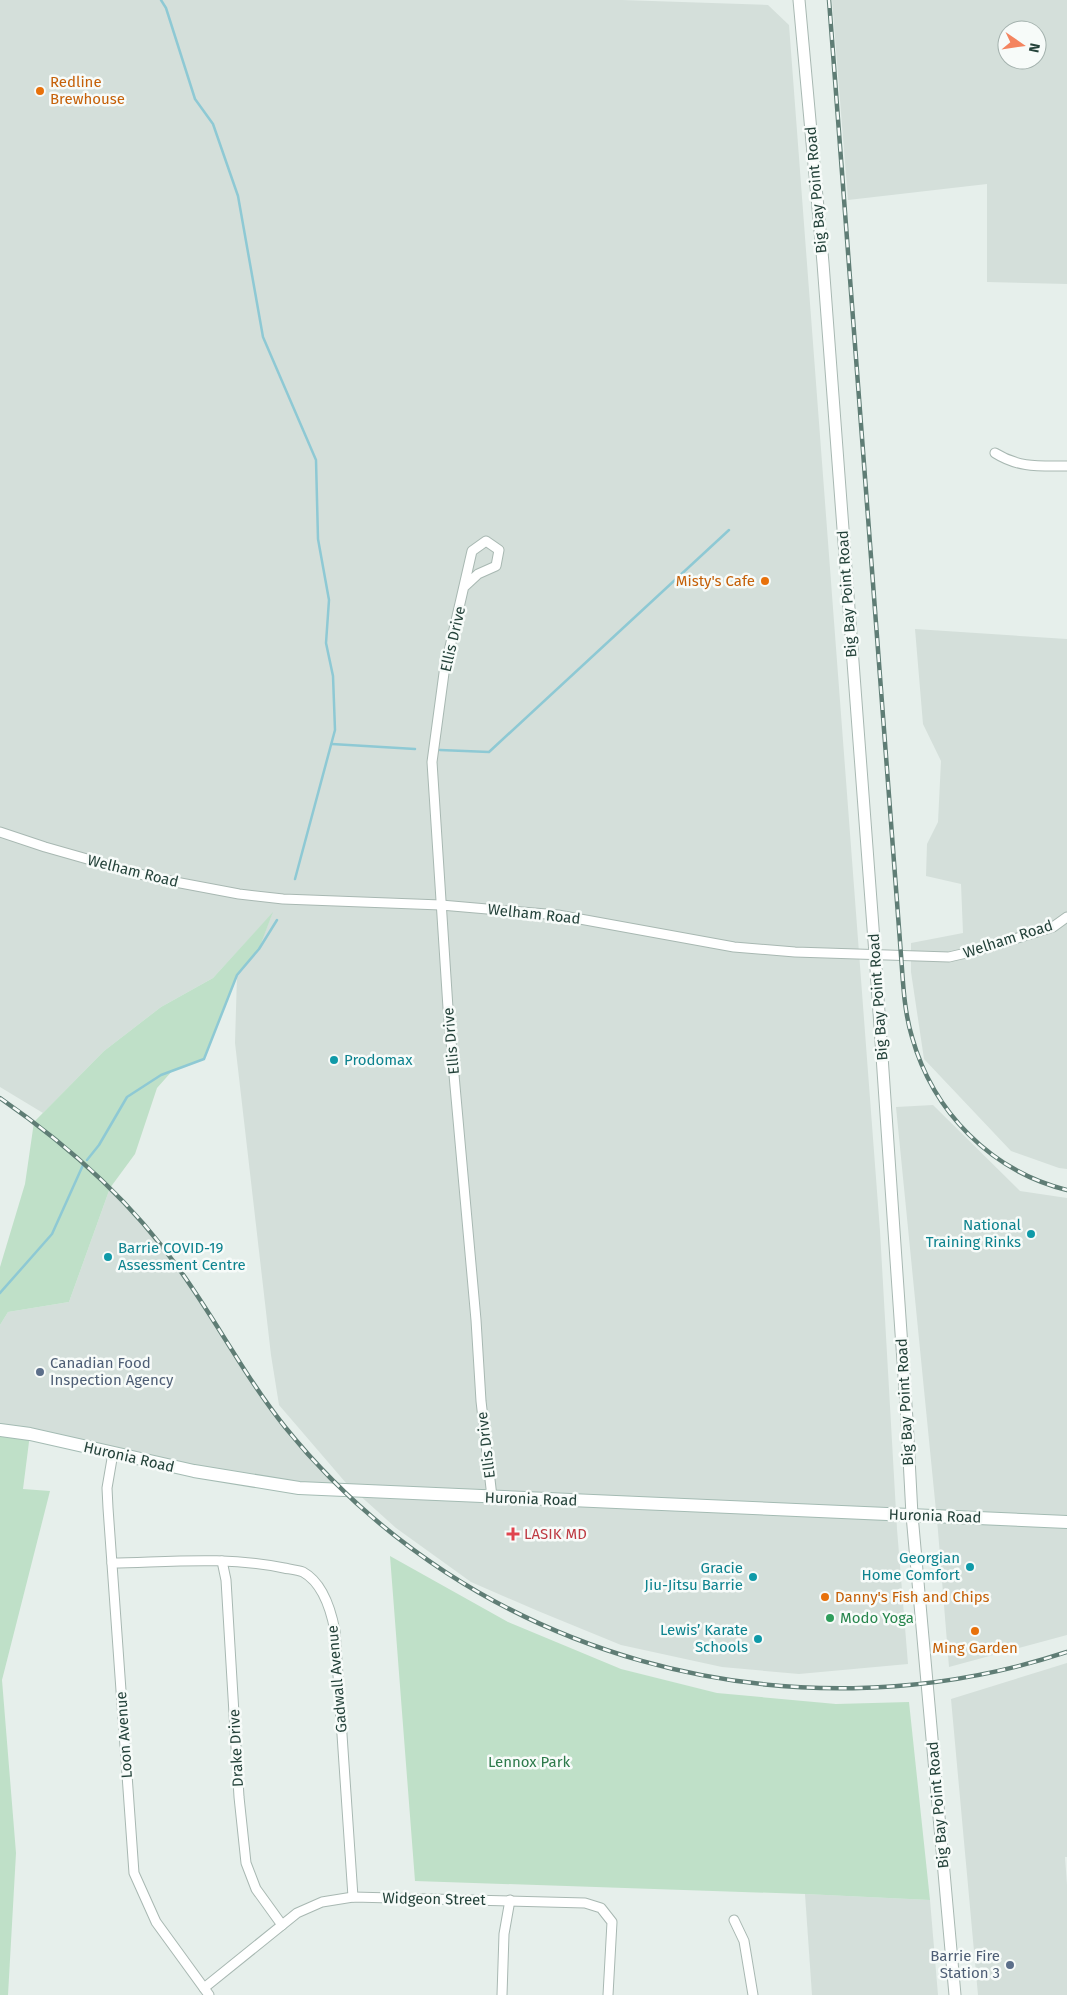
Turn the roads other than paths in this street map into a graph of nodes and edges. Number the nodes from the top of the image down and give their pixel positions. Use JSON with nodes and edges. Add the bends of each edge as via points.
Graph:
{"nodes":[{"id":1,"x":799,"y":0,"type":"edge"},
{"id":2,"x":995,"y":453,"type":"dead end"},
{"id":3,"x":1067,"y":466,"type":"edge"},
{"id":4,"x":464,"y":587,"type":"junction"},
{"id":5,"x":0,"y":832,"type":"edge"},
{"id":6,"x":441,"y":905,"type":"junction"},
{"id":7,"x":1067,"y":917,"type":"edge"},
{"id":8,"x":875,"y":954,"type":"junction"},
{"id":9,"x":0,"y":1430,"type":"edge"},
{"id":10,"x":113,"y":1453,"type":"junction"},
{"id":11,"x":492,"y":1497,"type":"junction"},
{"id":12,"x":912,"y":1515,"type":"junction"},
{"id":13,"x":1067,"y":1522,"type":"edge"},
{"id":14,"x":222,"y":1561,"type":"junction"},
{"id":15,"x":112,"y":1563,"type":"junction"},
{"id":16,"x":353,"y":1897,"type":"junction"},
{"id":17,"x":510,"y":1900,"type":"junction"},
{"id":18,"x":734,"y":1920,"type":"dead end"},
{"id":19,"x":282,"y":1925,"type":"junction"},
{"id":20,"x":207,"y":1992,"type":"edge"},
{"id":21,"x":502,"y":1995,"type":"edge"},
{"id":22,"x":608,"y":1995,"type":"edge"},
{"id":23,"x":753,"y":1995,"type":"edge"},
{"id":24,"x":955,"y":1995,"type":"edge"}],
"edges":[{"from":1,"to":8,"type":"street","name":"Big Bay Point Road","via":[[823,263]]},
{"from":2,"to":3,"type":"street","via":[[1009,462],[1022,465]]},
{"from":4,"to":4,"type":"street","name":"Ellis Drive","via":[[478,574],[496,566],[499,550],[486,542],[472,551]]},
{"from":4,"to":6,"type":"street","name":"Ellis Drive","via":[[444,673],[432,762]]},
{"from":5,"to":6,"type":"street","name":"Welham Road","via":[[154,878],[239,894]]},
{"from":6,"to":8,"type":"street","name":"Welham Road","via":[[558,915],[734,947]]},
{"from":6,"to":11,"type":"street","name":"Ellis Drive","via":[[481,1401]]},
{"from":7,"to":8,"type":"street","name":"Welham Road","via":[[1053,927],[949,957]]},
{"from":8,"to":12,"type":"street","name":"Big Bay Point Road"},
{"from":9,"to":10,"type":"main road","name":"Huronia Road"},
{"from":10,"to":11,"type":"main road","name":"Huronia Road","via":[[194,1471],[299,1488]]},
{"from":10,"to":15,"type":"street","name":"Loon Avenue","via":[[107,1488]]},
{"from":11,"to":12,"type":"main road","name":"Huronia Road"},
{"from":12,"to":13,"type":"main road","name":"Huronia Road"},
{"from":12,"to":24,"type":"street","name":"Big Bay Point Road"},
{"from":14,"to":15,"type":"street","name":"Gadwall Avenue"},
{"from":14,"to":16,"type":"street","name":"Gadwall Avenue","via":[[258,1562],[302,1572],[319,1588],[330,1608],[335,1631]]},
{"from":14,"to":19,"type":"street","name":"Drake Drive","via":[[246,1862],[256,1889]]},
{"from":15,"to":20,"type":"street","name":"Loon Avenue","via":[[134,1873],[156,1922]]},
{"from":16,"to":17,"type":"street","name":"Widgeon Street"},
{"from":16,"to":19,"type":"street","name":"Widgeon Street","via":[[322,1902],[296,1913]]},
{"from":17,"to":21,"type":"street","via":[[504,1934]]},
{"from":17,"to":22,"type":"street","name":"Widgeon Street","via":[[601,1908],[612,1922]]},
{"from":18,"to":23,"type":"street","via":[[744,1940]]},
{"from":19,"to":20,"type":"street","name":"Widgeon Street"}]}
